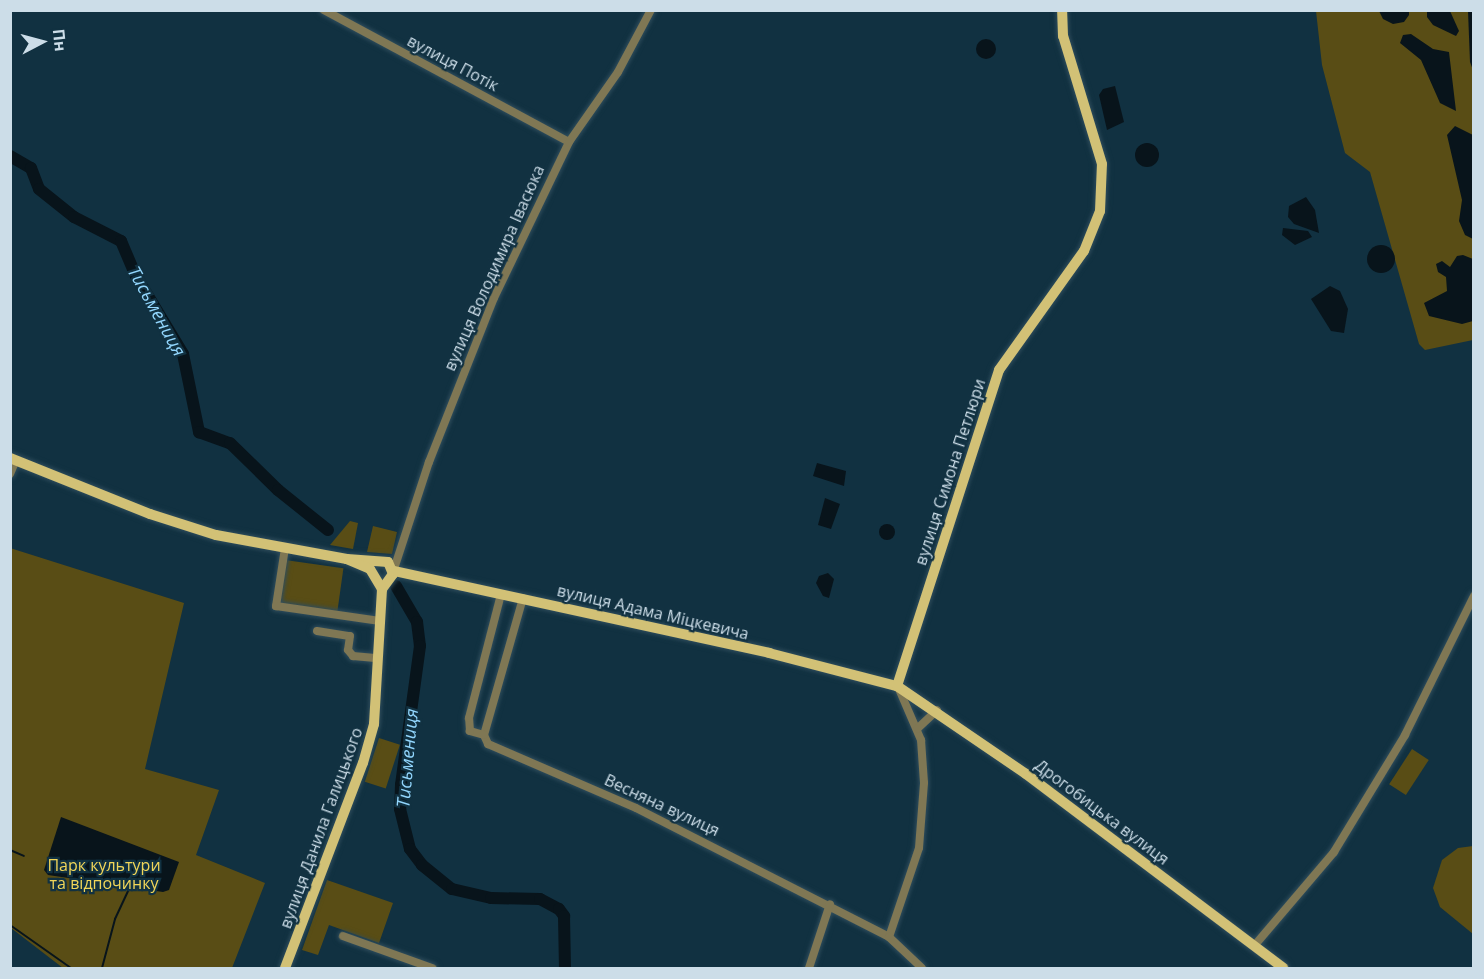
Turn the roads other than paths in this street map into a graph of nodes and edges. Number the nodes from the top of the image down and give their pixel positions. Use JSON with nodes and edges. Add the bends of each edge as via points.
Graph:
{"nodes":[{"id":1,"x":324,"y":10,"type":"edge"},
{"id":2,"x":651,"y":10,"type":"edge"},
{"id":3,"x":1062,"y":10,"type":"edge"},
{"id":4,"x":569,"y":142,"type":"junction"},
{"id":5,"x":13,"y":459,"type":"edge"},
{"id":6,"x":10,"y":474,"type":"edge"},
{"id":7,"x":285,"y":548,"type":"junction"},
{"id":8,"x":347,"y":559,"type":"junction"},
{"id":9,"x":391,"y":570,"type":"junction"},
{"id":10,"x":376,"y":576,"type":"junction"},
{"id":11,"x":382,"y":589,"type":"junction"},
{"id":12,"x":501,"y":594,"type":"junction"},
{"id":13,"x":1473,"y":596,"type":"edge"},
{"id":14,"x":523,"y":598,"type":"junction"},
{"id":15,"x":380,"y":621,"type":"junction"},
{"id":16,"x":317,"y":631,"type":"dead end"},
{"id":17,"x":378,"y":658,"type":"junction"},
{"id":18,"x":897,"y":686,"type":"junction"},
{"id":19,"x":937,"y":710,"type":"junction"},
{"id":20,"x":918,"y":728,"type":"junction"},
{"id":21,"x":483,"y":735,"type":"junction"},
{"id":22,"x":830,"y":904,"type":"junction"},
{"id":23,"x":343,"y":936,"type":"dead end"},
{"id":24,"x":889,"y":937,"type":"junction"},
{"id":25,"x":1254,"y":946,"type":"junction"},
{"id":26,"x":285,"y":969,"type":"edge"},
{"id":27,"x":432,"y":969,"type":"edge"},
{"id":28,"x":809,"y":969,"type":"edge"},
{"id":29,"x":922,"y":969,"type":"edge"},
{"id":30,"x":1283,"y":969,"type":"edge"}],
"edges":[{"from":1,"to":4,"type":"street","name":"вулиця Потік"},
{"from":2,"to":4,"type":"street","name":"вулиця Володимира Івасюка","via":[[618,72]]},
{"from":3,"to":18,"type":"main road","name":"вулиця Симона Петлюри","via":[[1063,36],[1102,164],[1100,211],[1084,251],[999,370]]},
{"from":4,"to":9,"type":"street","name":"вулиця Володимира Івасюка","via":[[466,361]]},
{"from":5,"to":6,"type":"street"},
{"from":5,"to":7,"type":"main road","name":"вулиця Адама Міцкевича","via":[[189,527]]},
{"from":7,"to":8,"type":"main road","name":"вулиця Адама Міцкевича"},
{"from":7,"to":15,"type":"street","via":[[276,606]]},
{"from":8,"to":9,"type":"main road","name":"вулиця Адама Міцкевича"},
{"from":8,"to":10,"type":"main road"},
{"from":9,"to":10,"type":"main road"},
{"from":9,"to":11,"type":"main road"},
{"from":9,"to":12,"type":"main road","name":"вулиця Адама Міцкевича"},
{"from":10,"to":11,"type":"main road"},
{"from":11,"to":15,"type":"main road","name":"вулиця Данила Галицького"},
{"from":12,"to":14,"type":"main road","name":"вулиця Адама Міцкевича"},
{"from":12,"to":21,"type":"street","name":"Весняна вулиця","via":[[469,718],[470,731]]},
{"from":13,"to":25,"type":"street","via":[[1405,735],[1334,852]]},
{"from":14,"to":18,"type":"main road","name":"вулиця Адама Міцкевича"},
{"from":14,"to":21,"type":"street"},
{"from":15,"to":17,"type":"main road","name":"вулиця Данила Галицького"},
{"from":16,"to":17,"type":"street","via":[[350,636],[348,650],[353,656]]},
{"from":17,"to":26,"type":"main road","name":"вулиця Данила Галицького","via":[[372,734]]},
{"from":18,"to":19,"type":"main road","name":"Дрогобицька вулиця"},
{"from":18,"to":20,"type":"street"},
{"from":19,"to":20,"type":"street"},
{"from":19,"to":25,"type":"main road","name":"Дрогобицька вулиця"},
{"from":20,"to":24,"type":"street","via":[[924,755],[919,848]]},
{"from":21,"to":22,"type":"street","name":"Весняна вулиця","via":[[488,744],[636,808]]},
{"from":22,"to":24,"type":"street","name":"Весняна вулиця"},
{"from":22,"to":28,"type":"street"},
{"from":23,"to":27,"type":"street"},
{"from":24,"to":29,"type":"street","name":"Весняна вулиця"},
{"from":25,"to":30,"type":"main road","name":"Дрогобицька вулиця"}]}
